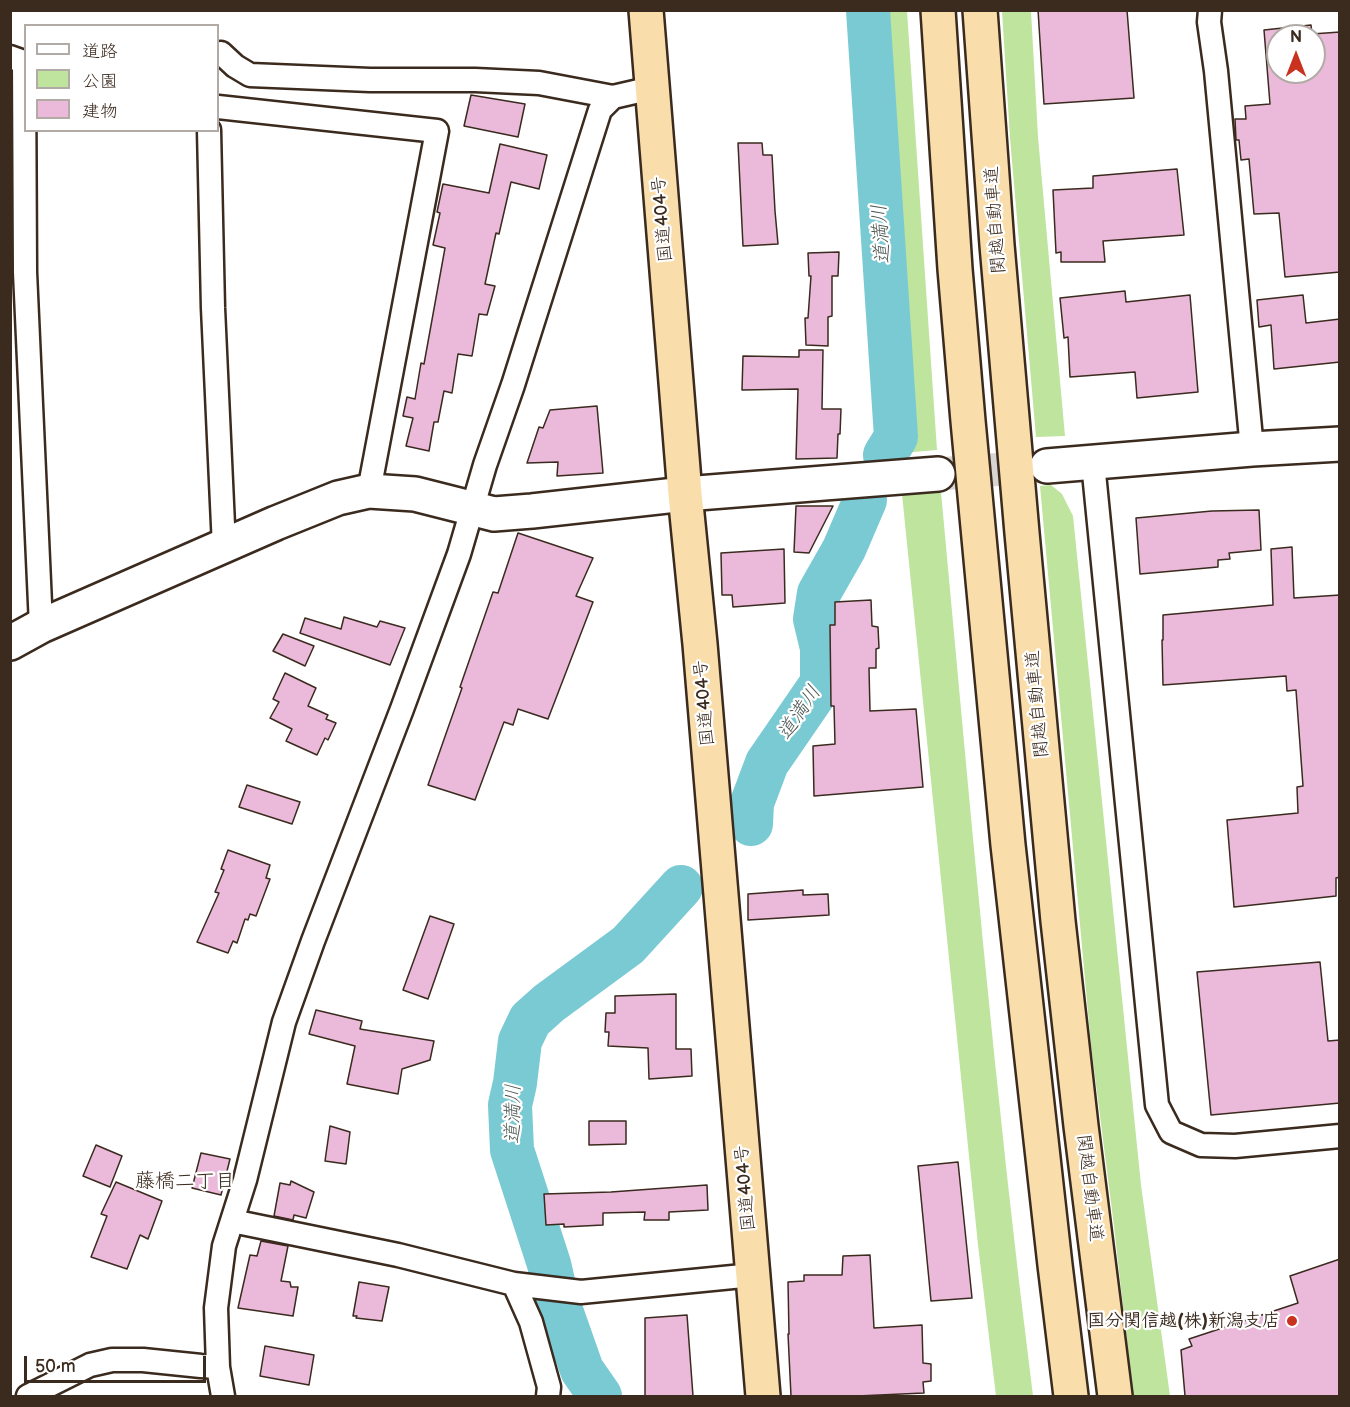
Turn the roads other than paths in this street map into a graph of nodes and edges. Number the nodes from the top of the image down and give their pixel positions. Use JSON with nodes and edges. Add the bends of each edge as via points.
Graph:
{"nodes":[{"id":1,"x":646,"y":10,"type":"edge"},
{"id":2,"x":938,"y":10,"type":"edge"},
{"id":3,"x":980,"y":10,"type":"edge"},
{"id":4,"x":1210,"y":10,"type":"edge"},
{"id":5,"x":221,"y":53,"type":"dead end"},
{"id":6,"x":652,"y":88,"type":"junction"},
{"id":7,"x":613,"y":97,"type":"junction"},
{"id":8,"x":219,"y":107,"type":"edge"},
{"id":9,"x":24,"y":132,"type":"edge"},
{"id":10,"x":208,"y":132,"type":"edge"},
{"id":11,"x":1340,"y":444,"type":"edge"},
{"id":12,"x":1252,"y":449,"type":"junction"},
{"id":13,"x":1093,"y":463,"type":"junction"},
{"id":14,"x":1047,"y":466,"type":"tunnel mouth"},
{"id":15,"x":938,"y":474,"type":"tunnel mouth"},
{"id":16,"x":369,"y":491,"type":"junction"},
{"id":17,"x":685,"y":494,"type":"junction"},
{"id":18,"x":472,"y":509,"type":"junction"},
{"id":19,"x":224,"y":547,"type":"junction"},
{"id":20,"x":41,"y":626,"type":"junction"},
{"id":21,"x":10,"y":643,"type":"edge"},
{"id":22,"x":1340,"y":1136,"type":"edge"},
{"id":23,"x":232,"y":1221,"type":"junction"},
{"id":24,"x":753,"y":1275,"type":"junction"},
{"id":25,"x":514,"y":1284,"type":"junction"},
{"id":26,"x":218,"y":1367,"type":"junction"},
{"id":27,"x":28,"y":1396,"type":"edge"},
{"id":28,"x":223,"y":1396,"type":"edge"},
{"id":29,"x":548,"y":1396,"type":"edge"},
{"id":30,"x":763,"y":1396,"type":"edge"},
{"id":31,"x":1071,"y":1396,"type":"edge"},
{"id":32,"x":1115,"y":1396,"type":"edge"}],
"edges":[{"from":1,"to":6,"type":"highway","name":"国道404号"},
{"from":2,"to":31,"type":"highway","via":[[955,268],[1008,845]]},
{"from":3,"to":32,"type":"highway","name":"関越自動車道","via":[[1000,279],[1058,921]]},
{"from":4,"to":12,"type":"street"},
{"from":5,"to":7,"type":"street","via":[[250,75],[538,82]]},
{"from":6,"to":7,"type":"street"},
{"from":6,"to":17,"type":"highway","name":"国道404号"},
{"from":7,"to":18,"type":"street","via":[[600,110]]},
{"from":8,"to":16,"type":"street","via":[[437,131]]},
{"from":9,"to":20,"type":"street","via":[[25,272]]},
{"from":10,"to":19,"type":"street"},
{"from":11,"to":12,"type":"street"},
{"from":12,"to":13,"type":"street"},
{"from":13,"to":14,"type":"street"},
{"from":13,"to":22,"type":"street","via":[[1157,1105],[1170,1132],[1201,1145],[1235,1146]]},
{"from":15,"to":17,"type":"street"},
{"from":16,"to":18,"type":"street","via":[[415,494]]},
{"from":16,"to":19,"type":"street","via":[[338,498]]},
{"from":17,"to":18,"type":"street","via":[[494,514]]},
{"from":17,"to":24,"type":"highway","name":"国道404号"},
{"from":18,"to":23,"type":"street","via":[[459,554],[284,1022]]},
{"from":19,"to":20,"type":"street"},
{"from":20,"to":21,"type":"street"},
{"from":23,"to":25,"type":"street","via":[[398,1255]]},
{"from":23,"to":26,"type":"street","via":[[224,1246],[216,1308]]},
{"from":24,"to":25,"type":"street","via":[[581,1292]]},
{"from":24,"to":30,"type":"highway","name":"国道404号"},
{"from":25,"to":29,"type":"street","via":[[531,1322]]},
{"from":26,"to":27,"type":"street","via":[[112,1360],[90,1365]]},
{"from":26,"to":28,"type":"street"}]}
